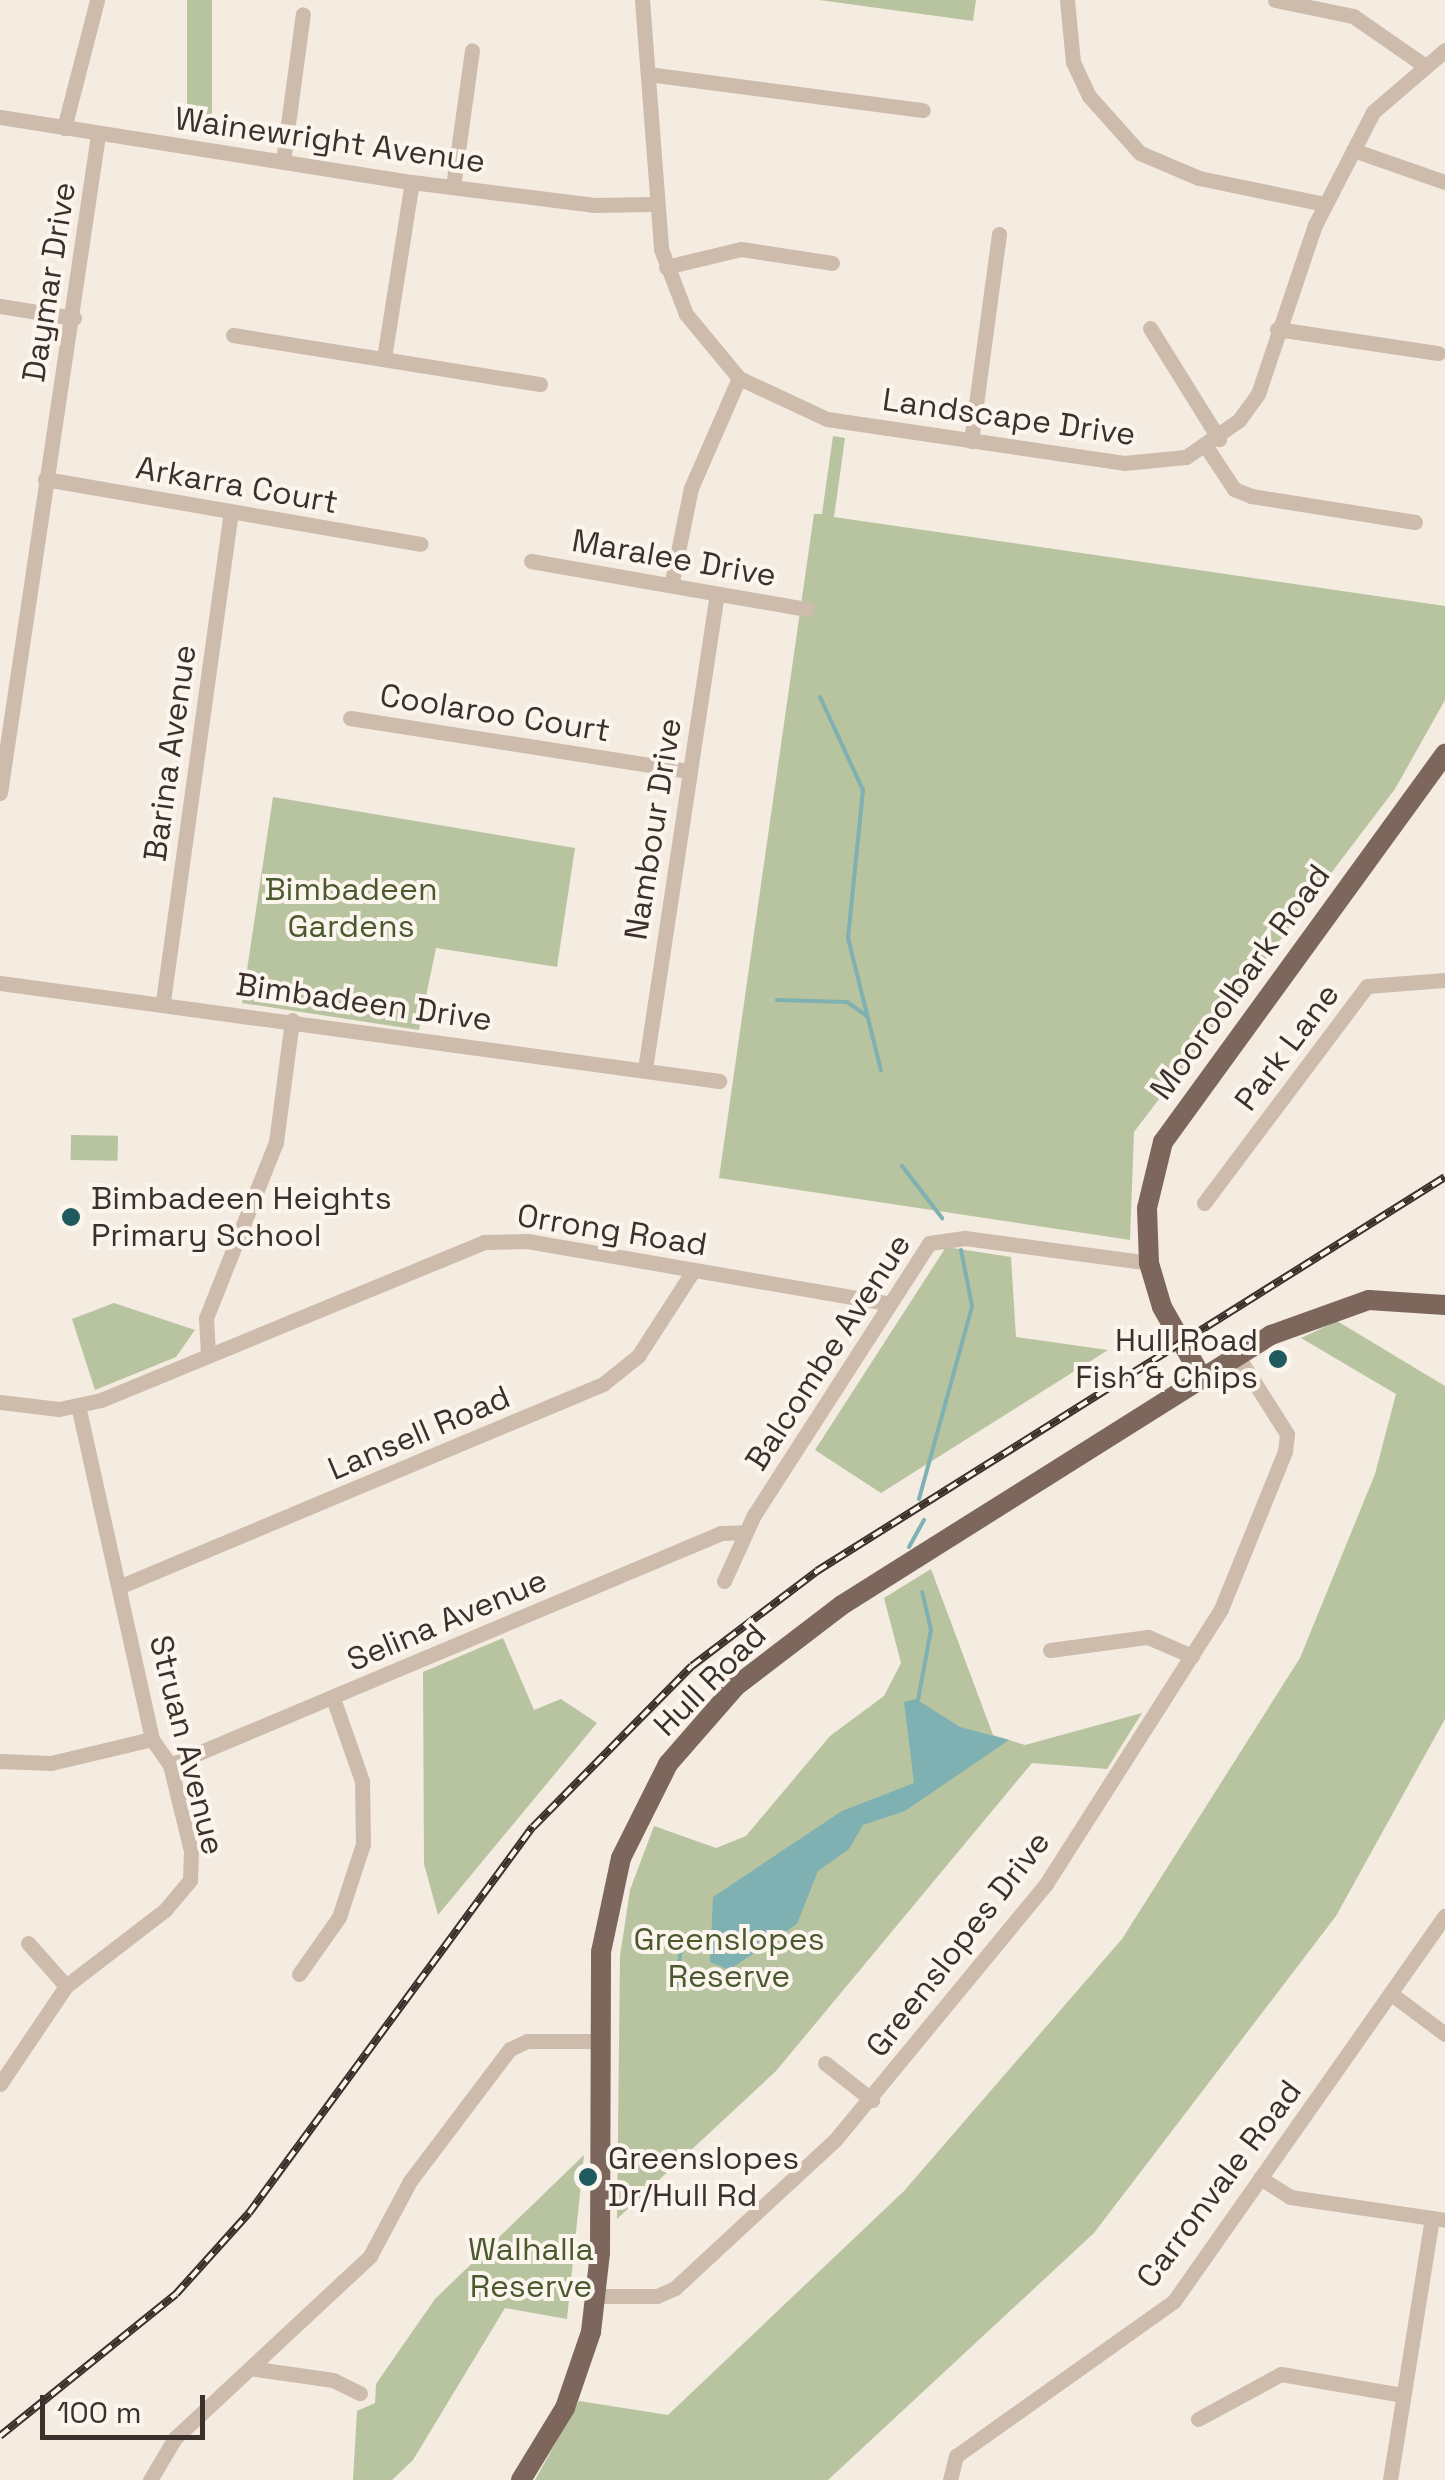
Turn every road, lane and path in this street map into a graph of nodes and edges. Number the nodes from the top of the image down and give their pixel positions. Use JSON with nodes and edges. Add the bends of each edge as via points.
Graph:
{"nodes":[{"id":1,"x":97,"y":0,"type":"edge"},
{"id":2,"x":642,"y":0,"type":"edge"},
{"id":3,"x":1068,"y":0,"type":"edge"},
{"id":4,"x":1274,"y":0,"type":"edge"},
{"id":5,"x":304,"y":14,"type":"dead end"},
{"id":6,"x":472,"y":50,"type":"dead end"},
{"id":7,"x":1445,"y":50,"type":"edge"},
{"id":8,"x":1421,"y":64,"type":"junction"},
{"id":9,"x":648,"y":74,"type":"junction"},
{"id":10,"x":923,"y":110,"type":"dead end"},
{"id":11,"x":0,"y":117,"type":"edge"},
{"id":12,"x":64,"y":128,"type":"junction"},
{"id":13,"x":98,"y":135,"type":"junction"},
{"id":14,"x":1353,"y":150,"type":"junction"},
{"id":15,"x":282,"y":161,"type":"junction"},
{"id":16,"x":412,"y":182,"type":"junction"},
{"id":17,"x":1445,"y":182,"type":"edge"},
{"id":18,"x":454,"y":187,"type":"junction"},
{"id":19,"x":653,"y":204,"type":"junction"},
{"id":20,"x":1325,"y":204,"type":"junction"},
{"id":21,"x":999,"y":234,"type":"dead end"},
{"id":22,"x":832,"y":263,"type":"dead end"},
{"id":23,"x":666,"y":267,"type":"junction"},
{"id":24,"x":0,"y":306,"type":"edge"},
{"id":25,"x":74,"y":318,"type":"junction"},
{"id":26,"x":1150,"y":328,"type":"dead end"},
{"id":27,"x":1277,"y":329,"type":"junction"},
{"id":28,"x":233,"y":336,"type":"dead end"},
{"id":29,"x":1438,"y":353,"type":"dead end"},
{"id":30,"x":384,"y":358,"type":"junction"},
{"id":31,"x":739,"y":378,"type":"junction"},
{"id":32,"x":540,"y":384,"type":"dead end"},
{"id":33,"x":971,"y":441,"type":"junction"},
{"id":34,"x":1213,"y":444,"type":"junction"},
{"id":35,"x":45,"y":479,"type":"junction"},
{"id":36,"x":231,"y":512,"type":"junction"},
{"id":37,"x":1416,"y":522,"type":"dead end"},
{"id":38,"x":420,"y":544,"type":"dead end"},
{"id":39,"x":531,"y":560,"type":"dead end"},
{"id":40,"x":672,"y":581,"type":"junction"},
{"id":41,"x":716,"y":598,"type":"junction"},
{"id":42,"x":808,"y":610,"type":"dead end"},
{"id":43,"x":350,"y":718,"type":"dead end"},
{"id":44,"x":1445,"y":754,"type":"edge"},
{"id":45,"x":690,"y":771,"type":"junction"},
{"id":46,"x":0,"y":793,"type":"edge"},
{"id":47,"x":1445,"y":980,"type":"edge"},
{"id":48,"x":0,"y":983,"type":"edge"},
{"id":49,"x":163,"y":1001,"type":"junction"},
{"id":50,"x":292,"y":1020,"type":"junction"},
{"id":51,"x":645,"y":1068,"type":"junction"},
{"id":52,"x":719,"y":1081,"type":"dead end"},
{"id":53,"x":1204,"y":1203,"type":"dead end"},
{"id":54,"x":1149,"y":1263,"type":"junction"},
{"id":55,"x":693,"y":1271,"type":"junction"},
{"id":56,"x":886,"y":1303,"type":"junction"},
{"id":57,"x":1445,"y":1305,"type":"edge"},
{"id":58,"x":208,"y":1355,"type":"junction"},
{"id":59,"x":1238,"y":1356,"type":"junction"},
{"id":60,"x":1202,"y":1378,"type":"junction"},
{"id":61,"x":0,"y":1402,"type":"edge"},
{"id":62,"x":78,"y":1406,"type":"junction"},
{"id":63,"x":746,"y":1532,"type":"junction"},
{"id":64,"x":723,"y":1585,"type":"dead end"},
{"id":65,"x":121,"y":1586,"type":"junction"},
{"id":66,"x":1050,"y":1650,"type":"dead end"},
{"id":67,"x":1192,"y":1656,"type":"junction"},
{"id":68,"x":333,"y":1698,"type":"junction"},
{"id":69,"x":152,"y":1740,"type":"junction"},
{"id":70,"x":0,"y":1761,"type":"edge"},
{"id":71,"x":170,"y":1765,"type":"junction"},
{"id":72,"x":1445,"y":1916,"type":"edge"},
{"id":73,"x":28,"y":1943,"type":"dead end"},
{"id":74,"x":299,"y":1974,"type":"dead end"},
{"id":75,"x":66,"y":1986,"type":"junction"},
{"id":76,"x":1394,"y":1996,"type":"junction"},
{"id":77,"x":1445,"y":2034,"type":"edge"},
{"id":78,"x":602,"y":2041,"type":"junction"},
{"id":79,"x":825,"y":2063,"type":"dead end"},
{"id":80,"x":0,"y":2084,"type":"edge"},
{"id":81,"x":872,"y":2100,"type":"junction"},
{"id":82,"x":1260,"y":2178,"type":"junction"},
{"id":83,"x":1439,"y":2220,"type":"edge"},
{"id":84,"x":597,"y":2296,"type":"junction"},
{"id":85,"x":256,"y":2370,"type":"junction"},
{"id":86,"x":360,"y":2393,"type":"dead end"},
{"id":87,"x":1404,"y":2396,"type":"junction"},
{"id":88,"x":1198,"y":2419,"type":"dead end"},
{"id":89,"x":1394,"y":2479,"type":"edge"},
{"id":90,"x":150,"y":2480,"type":"edge"},
{"id":91,"x":521,"y":2480,"type":"edge"},
{"id":92,"x":950,"y":2480,"type":"edge"}],
"edges":[{"from":1,"to":12,"type":"street"},
{"from":2,"to":9,"type":"street","name":"Landscape Drive"},
{"from":3,"to":20,"type":"street","via":[[1073,62],[1088,96],[1140,153],[1199,178]]},
{"from":4,"to":8,"type":"street","via":[[1352,16]]},
{"from":5,"to":15,"type":"street"},
{"from":6,"to":18,"type":"street"},
{"from":7,"to":8,"type":"street"},
{"from":8,"to":14,"type":"street","via":[[1373,112]]},
{"from":9,"to":10,"type":"street"},
{"from":9,"to":19,"type":"street","name":"Landscape Drive"},
{"from":11,"to":12,"type":"street","name":"Wainewright Avenue"},
{"from":12,"to":13,"type":"street","name":"Wainewright Avenue"},
{"from":13,"to":15,"type":"street","name":"Wainewright Avenue"},
{"from":13,"to":25,"type":"street","name":"Daymar Drive"},
{"from":14,"to":17,"type":"street"},
{"from":14,"to":20,"type":"street"},
{"from":15,"to":16,"type":"street","name":"Wainewright Avenue"},
{"from":16,"to":18,"type":"street","name":"Wainewright Avenue"},
{"from":16,"to":30,"type":"street"},
{"from":18,"to":19,"type":"street","name":"Wainewright Avenue"},
{"from":19,"to":23,"type":"street","name":"Landscape Drive"},
{"from":20,"to":27,"type":"street"},
{"from":21,"to":33,"type":"street"},
{"from":22,"to":23,"type":"street","via":[[741,248]]},
{"from":23,"to":31,"type":"street","name":"Landscape Drive","via":[[686,314]]},
{"from":24,"to":25,"type":"street"},
{"from":25,"to":35,"type":"street","name":"Daymar Drive"},
{"from":26,"to":34,"type":"street"},
{"from":27,"to":29,"type":"street"},
{"from":27,"to":34,"type":"street","via":[[1258,394]]},
{"from":28,"to":30,"type":"street"},
{"from":30,"to":32,"type":"street"},
{"from":31,"to":33,"type":"street","name":"Landscape Drive","via":[[826,419]]},
{"from":31,"to":40,"type":"street","via":[[690,488]]},
{"from":33,"to":34,"type":"street","name":"Landscape Drive","via":[[1124,464]]},
{"from":34,"to":37,"type":"street","via":[[1234,489],[1251,496]]},
{"from":35,"to":36,"type":"street","name":"Arkarra Court"},
{"from":35,"to":46,"type":"street","name":"Daymar Drive"},
{"from":36,"to":38,"type":"street","name":"Arkarra Court"},
{"from":36,"to":49,"type":"street","name":"Barina Avenue"},
{"from":39,"to":40,"type":"street","name":"Maralee Drive"},
{"from":40,"to":41,"type":"street","name":"Maralee Drive"},
{"from":41,"to":42,"type":"street","name":"Maralee Drive"},
{"from":41,"to":45,"type":"street","name":"Nambour Drive"},
{"from":43,"to":45,"type":"street","name":"Coolaroo Court"},
{"from":44,"to":54,"type":"main road","name":"Mooroolbark Road","via":[[1176,1118],[1149,1194]]},
{"from":45,"to":51,"type":"street","name":"Nambour Drive"},
{"from":47,"to":53,"type":"street","name":"Park Lane","via":[[1367,986]]},
{"from":48,"to":49,"type":"street","name":"Bimbadeen Drive"},
{"from":49,"to":50,"type":"street","name":"Bimbadeen Drive"},
{"from":50,"to":51,"type":"street","name":"Bimbadeen Drive"},
{"from":50,"to":58,"type":"street","via":[[276,1142],[206,1318]]},
{"from":51,"to":52,"type":"street","name":"Bimbadeen Drive"},
{"from":54,"to":56,"type":"street","name":"Balcombe Avenue","via":[[940,1236],[920,1250]]},
{"from":54,"to":60,"type":"main road","name":"Mooroolbark Road","via":[[1162,1307]]},
{"from":55,"to":56,"type":"street","name":"Orrong Road"},
{"from":55,"to":58,"type":"street","name":"Orrong Road","via":[[527,1241],[484,1242]]},
{"from":55,"to":65,"type":"street","name":"Lansell Road","via":[[646,1345],[603,1384]]},
{"from":56,"to":63,"type":"street","name":"Balcombe Avenue"},
{"from":57,"to":59,"type":"main road","name":"Hull Road","via":[[1346,1305]]},
{"from":58,"to":62,"type":"street","name":"Orrong Road"},
{"from":59,"to":60,"type":"main road","name":"Hull Road"},
{"from":59,"to":67,"type":"street","name":"Greenslopes Drive","via":[[1287,1443],[1221,1608]]},
{"from":60,"to":78,"type":"main road","name":"Hull Road","via":[[842,1605],[771,1656],[702,1722],[668,1764],[622,1858],[601,1952]]},
{"from":61,"to":62,"type":"street","name":"Orrong Road"},
{"from":62,"to":65,"type":"street","name":"Struan Avenue"},
{"from":63,"to":64,"type":"street","name":"Balcombe Avenue"},
{"from":63,"to":68,"type":"street","name":"Selina Avenue","via":[[722,1533]]},
{"from":65,"to":69,"type":"street","name":"Struan Avenue"},
{"from":66,"to":67,"type":"street","via":[[1148,1637]]},
{"from":67,"to":81,"type":"street","name":"Greenslopes Drive","via":[[1046,1884]]},
{"from":68,"to":71,"type":"street","name":"Selina Avenue"},
{"from":68,"to":74,"type":"street","via":[[362,1780],[362,1844],[339,1917]]},
{"from":69,"to":70,"type":"street","via":[[51,1762]]},
{"from":69,"to":71,"type":"street","name":"Struan Avenue"},
{"from":71,"to":75,"type":"street","name":"Struan Avenue","via":[[192,1851],[190,1880],[165,1910]]},
{"from":72,"to":76,"type":"street","name":"Carronvale Road"},
{"from":73,"to":75,"type":"street"},
{"from":75,"to":80,"type":"street","name":"Struan Avenue"},
{"from":76,"to":77,"type":"street"},
{"from":76,"to":82,"type":"street","name":"Carronvale Road"},
{"from":78,"to":84,"type":"main road","name":"Hull Road"},
{"from":78,"to":85,"type":"street","via":[[527,2040],[510,2049],[410,2181],[370,2256]]},
{"from":79,"to":81,"type":"street"},
{"from":81,"to":84,"type":"street","name":"Greenslopes Drive","via":[[675,2288],[657,2296]]},
{"from":82,"to":83,"type":"street","via":[[1290,2197]]},
{"from":82,"to":92,"type":"street","name":"Carronvale Road","via":[[1174,2301],[956,2456]]},
{"from":83,"to":87,"type":"street"},
{"from":84,"to":91,"type":"main road","name":"Hull Road","via":[[573,2390]]},
{"from":85,"to":86,"type":"street","via":[[333,2380]]},
{"from":85,"to":90,"type":"street","via":[[175,2438]]},
{"from":87,"to":88,"type":"street","via":[[1281,2374]]},
{"from":87,"to":89,"type":"street"}]}
